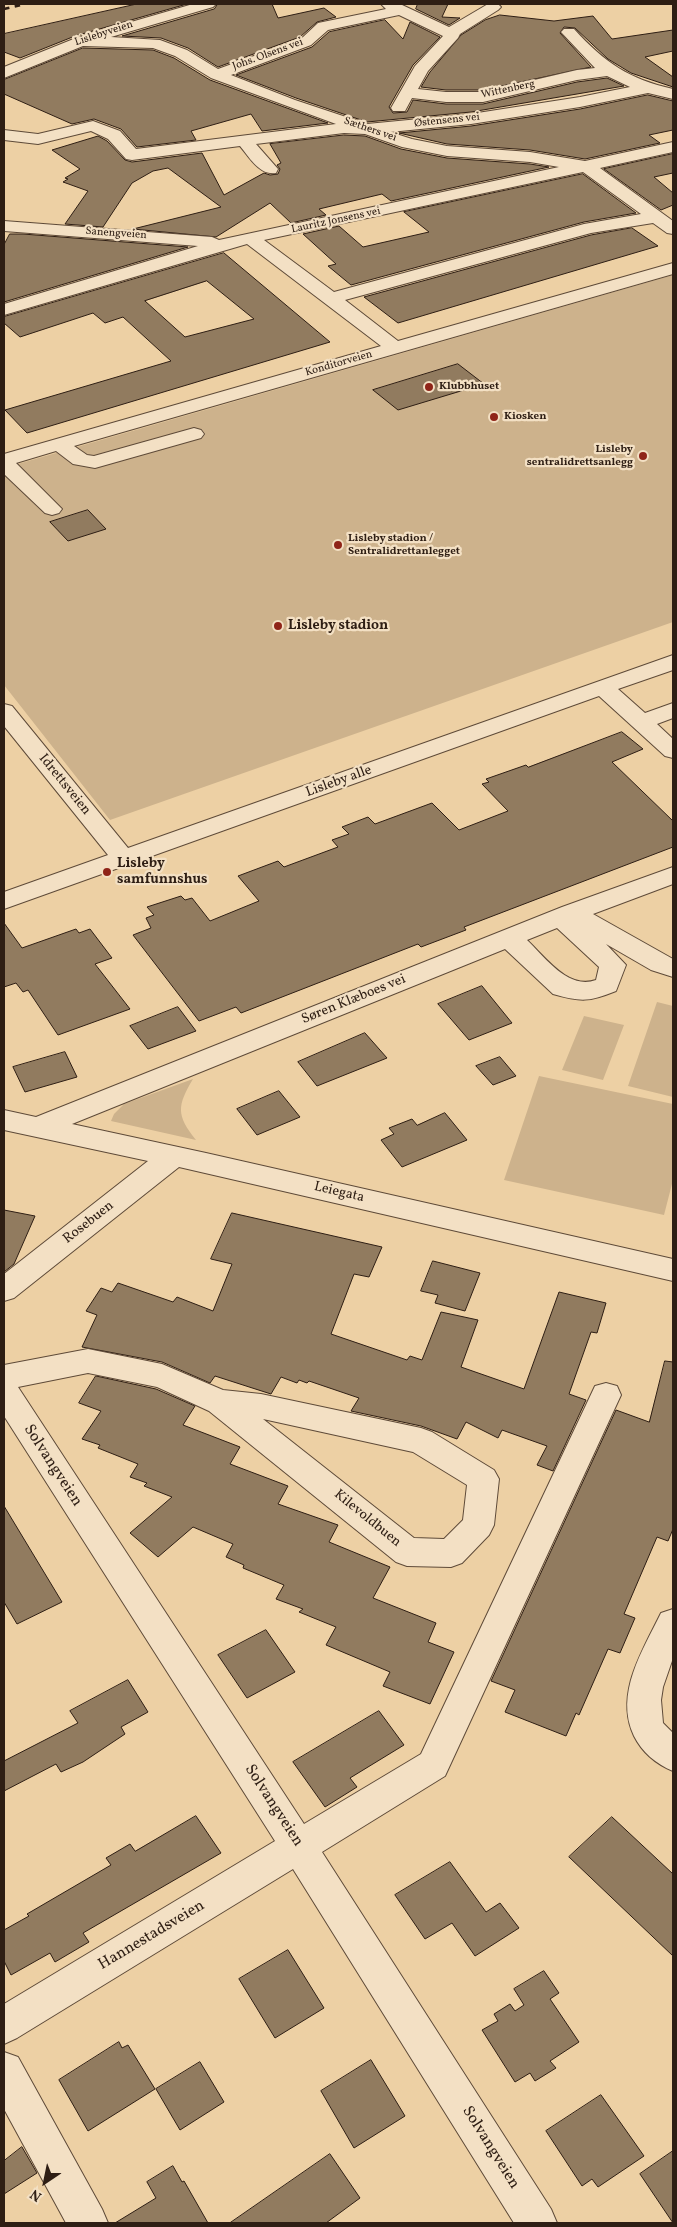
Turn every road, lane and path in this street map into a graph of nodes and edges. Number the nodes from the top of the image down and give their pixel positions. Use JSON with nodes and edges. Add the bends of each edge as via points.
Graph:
{"nodes":[{"id":1,"x":208,"y":4,"type":"edge"},
{"id":2,"x":394,"y":7,"type":"edge"},
{"id":3,"x":493,"y":7,"type":"dead end"},
{"id":4,"x":569,"y":32,"type":"dead end"},
{"id":5,"x":450,"y":33,"type":"junction"},
{"id":6,"x":81,"y":41,"type":"junction"},
{"id":7,"x":608,"y":71,"type":"junction"},
{"id":8,"x":4,"y":73,"type":"edge"},
{"id":9,"x":217,"y":75,"type":"junction"},
{"id":10,"x":663,"y":90,"type":"edge"},
{"id":11,"x":406,"y":93,"type":"junction"},
{"id":12,"x":391,"y":126,"type":"junction"},
{"id":13,"x":366,"y":130,"type":"junction"},
{"id":14,"x":4,"y":136,"type":"edge"},
{"id":15,"x":245,"y":142,"type":"junction"},
{"id":16,"x":673,"y":147,"type":"edge"},
{"id":17,"x":586,"y":166,"type":"junction"},
{"id":18,"x":270,"y":169,"type":"dead end"},
{"id":19,"x":655,"y":217,"type":"junction"},
{"id":20,"x":4,"y":226,"type":"edge"},
{"id":21,"x":673,"y":229,"type":"edge"},
{"id":22,"x":251,"y":239,"type":"junction"},
{"id":23,"x":228,"y":243,"type":"junction"},
{"id":24,"x":673,"y":268,"type":"edge"},
{"id":25,"x":331,"y":298,"type":"junction"},
{"id":26,"x":4,"y":310,"type":"edge"},
{"id":27,"x":395,"y":348,"type":"junction"},
{"id":28,"x":194,"y":434,"type":"dead end"},
{"id":29,"x":60,"y":444,"type":"junction"},
{"id":30,"x":4,"y":461,"type":"edge"},
{"id":31,"x":52,"y":509,"type":"dead end"},
{"id":32,"x":673,"y":662,"type":"edge"},
{"id":33,"x":602,"y":687,"type":"junction"},
{"id":34,"x":673,"y":710,"type":"edge"},
{"id":35,"x":4,"y":711,"type":"edge"},
{"id":36,"x":643,"y":722,"type":"junction"},
{"id":37,"x":673,"y":751,"type":"edge"},
{"id":38,"x":124,"y":859,"type":"junction"},
{"id":39,"x":673,"y":875,"type":"edge"},
{"id":40,"x":4,"y":901,"type":"edge"},
{"id":41,"x":566,"y":915,"type":"junction"},
{"id":42,"x":509,"y":938,"type":"junction"},
{"id":43,"x":673,"y":968,"type":"edge"},
{"id":44,"x":4,"y":1120,"type":"edge"},
{"id":45,"x":36,"y":1128,"type":"junction"},
{"id":46,"x":174,"y":1156,"type":"junction"},
{"id":47,"x":673,"y":1270,"type":"edge"},
{"id":48,"x":4,"y":1290,"type":"edge"},
{"id":49,"x":4,"y":1377,"type":"edge"},
{"id":50,"x":4,"y":1391,"type":"edge"},
{"id":51,"x":606,"y":1395,"type":"dead end"},
{"id":52,"x":220,"y":1402,"type":"junction"},
{"id":53,"x":673,"y":1623,"type":"edge"},
{"id":54,"x":673,"y":1756,"type":"edge"},
{"id":55,"x":299,"y":1847,"type":"junction"},
{"id":56,"x":4,"y":2024,"type":"edge"},
{"id":57,"x":4,"y":2071,"type":"edge"},
{"id":58,"x":88,"y":2223,"type":"edge"},
{"id":59,"x":537,"y":2223,"type":"edge"}],
"edges":[{"from":1,"to":6,"type":"street","name":"Lislebyveien"},
{"from":2,"to":5,"type":"street"},
{"from":2,"to":9,"type":"street","name":"Johs. Olsens vei","via":[[322,26],[306,42]]},
{"from":3,"to":5,"type":"street"},
{"from":4,"to":7,"type":"street"},
{"from":5,"to":11,"type":"street","via":[[452,37],[422,69]]},
{"from":6,"to":8,"type":"street","name":"Lislebyveien"},
{"from":6,"to":9,"type":"street","name":"Sæthers vei","via":[[155,43],[181,53]]},
{"from":7,"to":10,"type":"street","via":[[624,80]]},
{"from":7,"to":11,"type":"street","name":"Wittenberg","via":[[483,97]]},
{"from":9,"to":13,"type":"street","name":"Sæthers vei"},
{"from":10,"to":12,"type":"street","name":"Østensens vei","via":[[514,113]]},
{"from":11,"to":12,"type":"street"},
{"from":12,"to":13,"type":"street","name":"Østensens vei"},
{"from":13,"to":15,"type":"street","name":"Østensens vei","via":[[344,128]]},
{"from":13,"to":17,"type":"street","name":"Sæthers vei","via":[[428,148],[530,157]]},
{"from":14,"to":15,"type":"street","name":"Østensens vei","via":[[38,139],[93,126],[114,135],[132,155]]},
{"from":15,"to":18,"type":"street"},
{"from":16,"to":17,"type":"street","name":"Lauritz Jonsens vei"},
{"from":17,"to":19,"type":"street","name":"Sæthers vei"},
{"from":17,"to":22,"type":"street","name":"Lauritz Jonsens vei"},
{"from":19,"to":21,"type":"street","name":"Sæthers vei"},
{"from":19,"to":25,"type":"street","via":[[590,228]]},
{"from":20,"to":23,"type":"street","name":"Sanengveien"},
{"from":22,"to":23,"type":"street","name":"Lauritz Jonsens vei"},
{"from":22,"to":25,"type":"street"},
{"from":23,"to":26,"type":"street","name":"Lauritz Jonsens vei"},
{"from":24,"to":27,"type":"street","name":"Konditorveien"},
{"from":25,"to":27,"type":"street"},
{"from":27,"to":29,"type":"street","name":"Konditorveien"},
{"from":28,"to":29,"type":"street","via":[[86,463],[77,460]]},
{"from":29,"to":30,"type":"street","name":"Konditorveien"},
{"from":30,"to":31,"type":"street"},
{"from":32,"to":33,"type":"street","name":"Lisleby alle"},
{"from":33,"to":36,"type":"street"},
{"from":33,"to":38,"type":"street","name":"Lisleby alle"},
{"from":34,"to":36,"type":"street"},
{"from":35,"to":38,"type":"street","name":"Idrettsveien"},
{"from":36,"to":37,"type":"street"},
{"from":38,"to":40,"type":"street","name":"Lisleby alle"},
{"from":39,"to":41,"type":"street","name":"Søren Klæboes vei"},
{"from":41,"to":42,"type":"street","name":"Søren Klæboes vei"},
{"from":41,"to":42,"type":"street","via":[[613,965],[608,985],[589,992],[562,988]]},
{"from":41,"to":43,"type":"street"},
{"from":42,"to":45,"type":"street","name":"Søren Klæboes vei"},
{"from":44,"to":45,"type":"street","name":"Leiegata"},
{"from":45,"to":46,"type":"street","name":"Leiegata"},
{"from":46,"to":47,"type":"street","name":"Leiegata"},
{"from":46,"to":48,"type":"street","name":"Rosebuen"},
{"from":49,"to":52,"type":"street","name":"Kilevoldbuen","via":[[88,1361],[162,1376]]},
{"from":50,"to":55,"type":"street","name":"Solvangveien"},
{"from":51,"to":55,"type":"street","via":[[433,1765]]},
{"from":52,"to":52,"type":"street","name":"Kilevoldbuen","via":[[407,1552],[451,1553],[478,1525],[483,1479],[421,1441],[261,1406]]},
{"from":53,"to":54,"type":"street","via":[[646,1685],[643,1700],[647,1726]]},
{"from":55,"to":56,"type":"street","name":"Hannestadsveien"},
{"from":55,"to":59,"type":"street","name":"Solvangveien"},
{"from":57,"to":58,"type":"street"}]}
